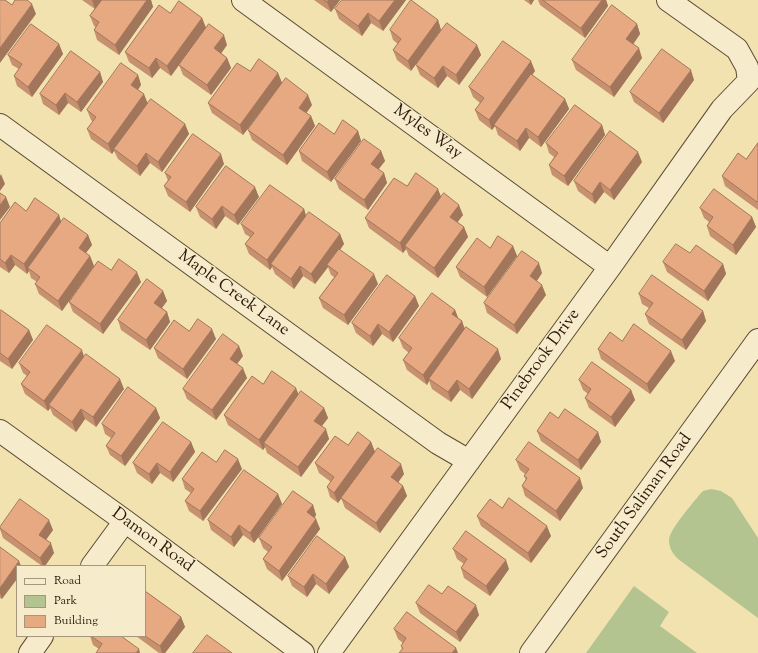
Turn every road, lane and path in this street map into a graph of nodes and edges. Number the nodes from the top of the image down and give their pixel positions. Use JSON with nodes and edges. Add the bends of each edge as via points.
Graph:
{"nodes":[{"id":1,"x":243,"y":0,"type":"edge"},
{"id":2,"x":668,"y":0,"type":"edge"},
{"id":3,"x":0,"y":125,"type":"edge"},
{"id":4,"x":610,"y":266,"type":"junction"},
{"id":5,"x":758,"y":340,"type":"edge"},
{"id":6,"x":0,"y":431,"type":"edge"},
{"id":7,"x":469,"y":461,"type":"junction"},
{"id":8,"x":125,"y":521,"type":"junction"},
{"id":9,"x":93,"y":565,"type":"edge"},
{"id":10,"x":41,"y":637,"type":"edge"},
{"id":11,"x":30,"y":653,"type":"edge"},
{"id":12,"x":303,"y":653,"type":"edge"},
{"id":13,"x":329,"y":653,"type":"edge"},
{"id":14,"x":531,"y":653,"type":"edge"}],
"edges":[{"from":1,"to":4,"type":"street","name":"Myles Way"},
{"from":2,"to":4,"type":"street","name":"Pinebrook Drive","via":[[736,49],[747,67],[749,81],[722,109]]},
{"from":3,"to":7,"type":"street","name":"Maple Creek Lane","via":[[438,443]]},
{"from":4,"to":7,"type":"street","name":"Pinebrook Drive"},
{"from":5,"to":14,"type":"street","name":"South Saliman Road"},
{"from":6,"to":8,"type":"street","name":"Damon Road"},
{"from":7,"to":13,"type":"street","name":"Pinebrook Drive"},
{"from":8,"to":9,"type":"street"},
{"from":8,"to":12,"type":"street","name":"Damon Road"},
{"from":10,"to":11,"type":"street"}]}
